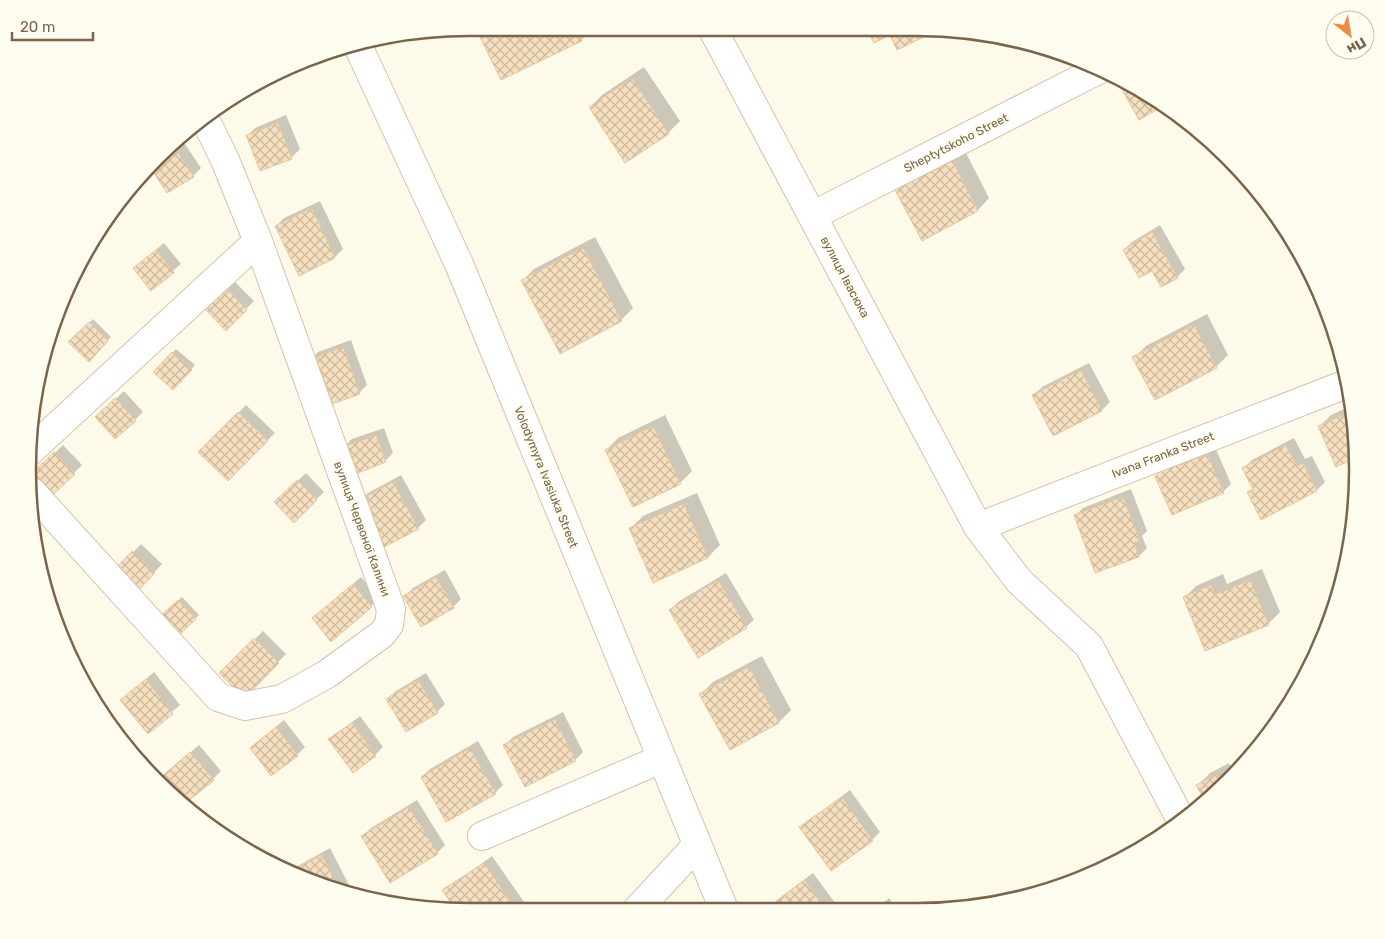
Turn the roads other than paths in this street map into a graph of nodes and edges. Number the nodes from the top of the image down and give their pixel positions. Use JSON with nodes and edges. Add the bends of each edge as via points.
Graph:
{"nodes":[{"id":1,"x":716,"y":36,"type":"edge"},
{"id":2,"x":360,"y":50,"type":"edge"},
{"id":3,"x":1091,"y":74,"type":"edge"},
{"id":4,"x":208,"y":125,"type":"edge"},
{"id":5,"x":812,"y":216,"type":"junction"},
{"id":6,"x":258,"y":241,"type":"junction"},
{"id":7,"x":1340,"y":386,"type":"edge"},
{"id":8,"x":37,"y":445,"type":"edge"},
{"id":9,"x":37,"y":497,"type":"edge"},
{"id":10,"x":978,"y":527,"type":"junction"},
{"id":11,"x":661,"y":759,"type":"junction"},
{"id":12,"x":1178,"y":814,"type":"edge"},
{"id":13,"x":482,"y":836,"type":"dead end"},
{"id":14,"x":696,"y":845,"type":"junction"},
{"id":15,"x":643,"y":903,"type":"edge"},
{"id":16,"x":721,"y":903,"type":"edge"}],
"edges":[{"from":1,"to":5,"type":"street","name":"вулиця Івасюка"},
{"from":2,"to":11,"type":"street","name":"Volodymyra Ivasiuka Street","via":[[459,264]]},
{"from":3,"to":5,"type":"street","name":"Sheptytskoho Street"},
{"from":4,"to":6,"type":"street","name":"вулиця Червоної Калини"},
{"from":5,"to":10,"type":"street","name":"вулиця Івасюка"},
{"from":6,"to":8,"type":"street"},
{"from":6,"to":9,"type":"street","name":"вулиця Червоної Калини","via":[[391,609],[390,624],[382,634],[328,674],[282,699],[245,706],[218,697]]},
{"from":7,"to":10,"type":"street","name":"Ivana Franka Street"},
{"from":10,"to":12,"type":"street","name":"вулиця Івасюка","via":[[1019,582],[1089,646]]},
{"from":11,"to":13,"type":"street"},
{"from":11,"to":14,"type":"street","name":"Volodymyra Ivasiuka Street"},
{"from":14,"to":15,"type":"street"},
{"from":14,"to":16,"type":"street","name":"Volodymyra Ivasiuka Street"}]}
